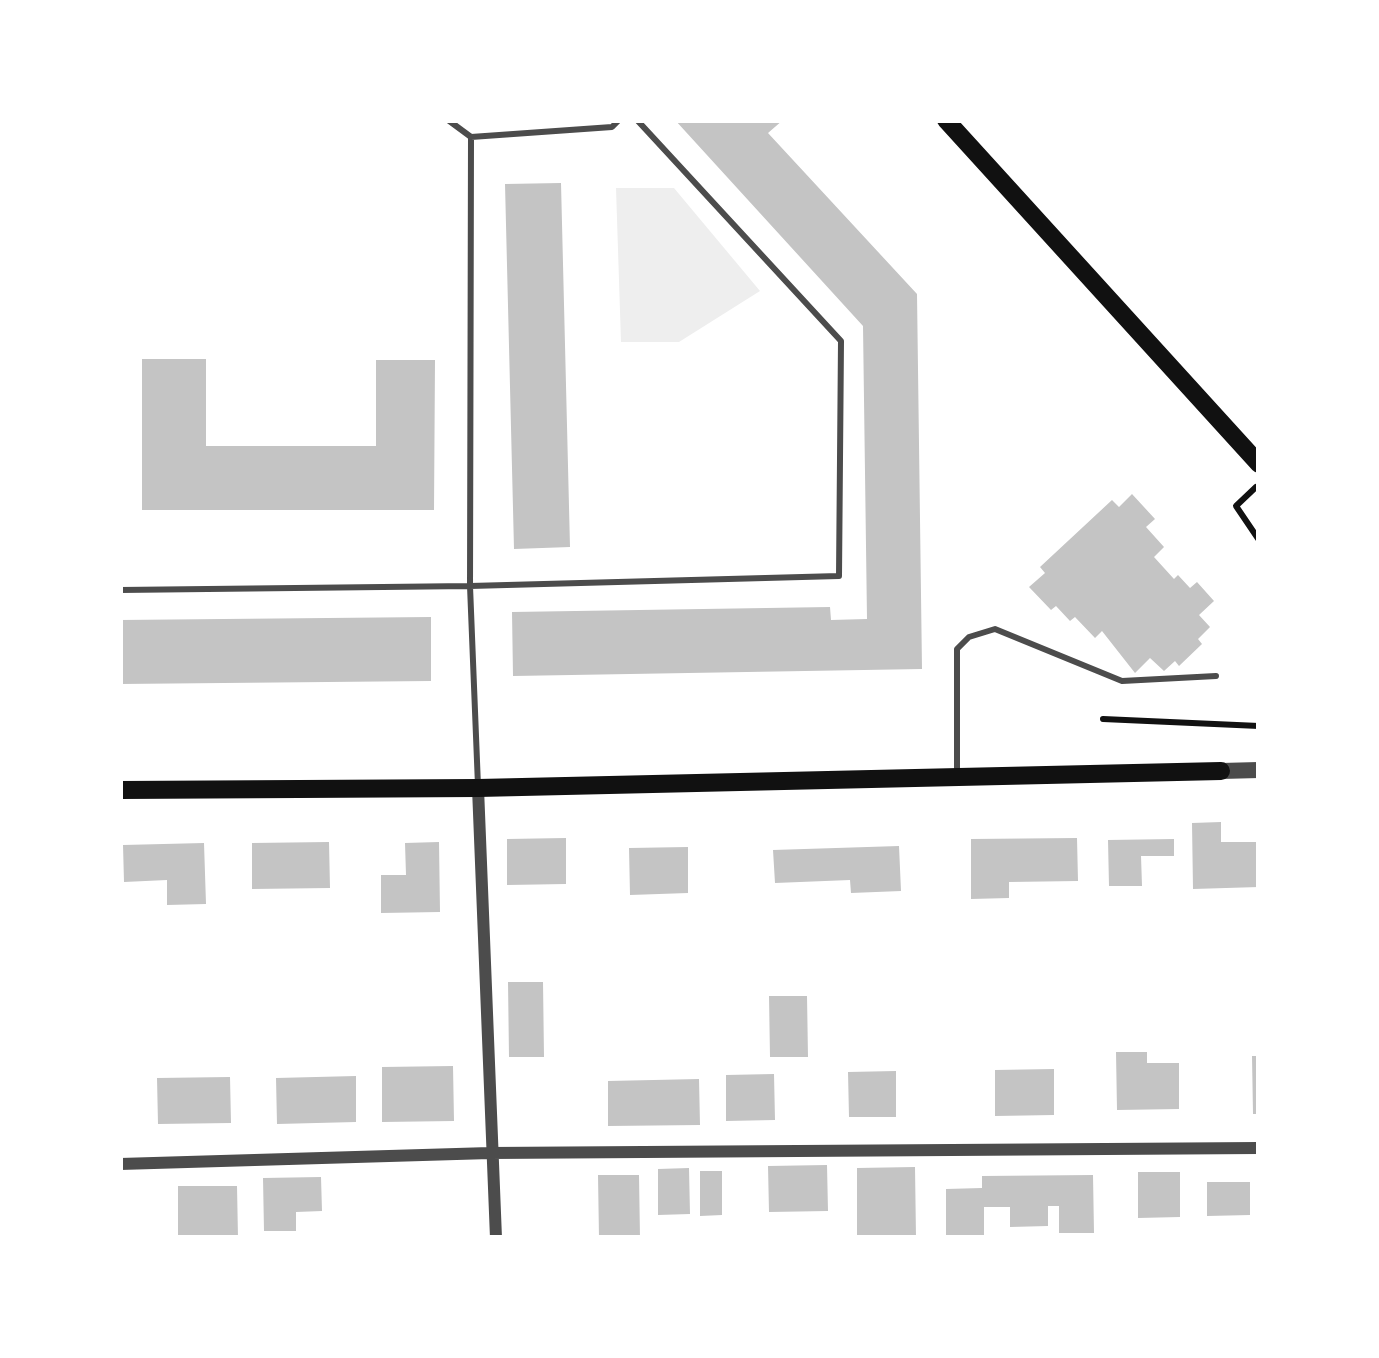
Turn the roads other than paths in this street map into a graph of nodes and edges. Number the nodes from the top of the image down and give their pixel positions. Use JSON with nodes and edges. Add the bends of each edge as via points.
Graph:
{"nodes":[{"id":1,"x":448,"y":120,"type":"edge"},
{"id":2,"x":619,"y":120,"type":"edge"},
{"id":3,"x":637,"y":120,"type":"edge"},
{"id":4,"x":946,"y":120,"type":"edge"},
{"id":5,"x":471,"y":137,"type":"junction"},
{"id":6,"x":1259,"y":464,"type":"edge"},
{"id":7,"x":470,"y":586,"type":"junction"},
{"id":8,"x":120,"y":590,"type":"edge"},
{"id":9,"x":1216,"y":676,"type":"dead end"},
{"id":10,"x":1259,"y":770,"type":"edge"},
{"id":11,"x":1221,"y":771,"type":"joint"},
{"id":12,"x":957,"y":777,"type":"junction"},
{"id":13,"x":478,"y":788,"type":"junction"},
{"id":14,"x":120,"y":790,"type":"edge"},
{"id":15,"x":1259,"y":1148,"type":"edge"},
{"id":16,"x":490,"y":1153,"type":"junction"},
{"id":17,"x":120,"y":1164,"type":"edge"},
{"id":18,"x":496,"y":1238,"type":"edge"}],
"edges":[{"from":1,"to":5,"type":"lane"},
{"from":2,"to":5,"type":"lane","via":[[612,127]]},
{"from":3,"to":7,"type":"lane","via":[[841,341],[839,576]]},
{"from":4,"to":6,"type":"main road"},
{"from":5,"to":7,"type":"lane"},
{"from":7,"to":8,"type":"lane"},
{"from":7,"to":13,"type":"lane"},
{"from":9,"to":12,"type":"lane","via":[[1122,681],[995,629],[969,638],[957,649]]},
{"from":10,"to":11,"type":"street"},
{"from":11,"to":12,"type":"main road"},
{"from":12,"to":13,"type":"main road"},
{"from":13,"to":14,"type":"main road"},
{"from":13,"to":16,"type":"street"},
{"from":15,"to":16,"type":"street"},
{"from":16,"to":17,"type":"street"},
{"from":16,"to":18,"type":"street"}]}
